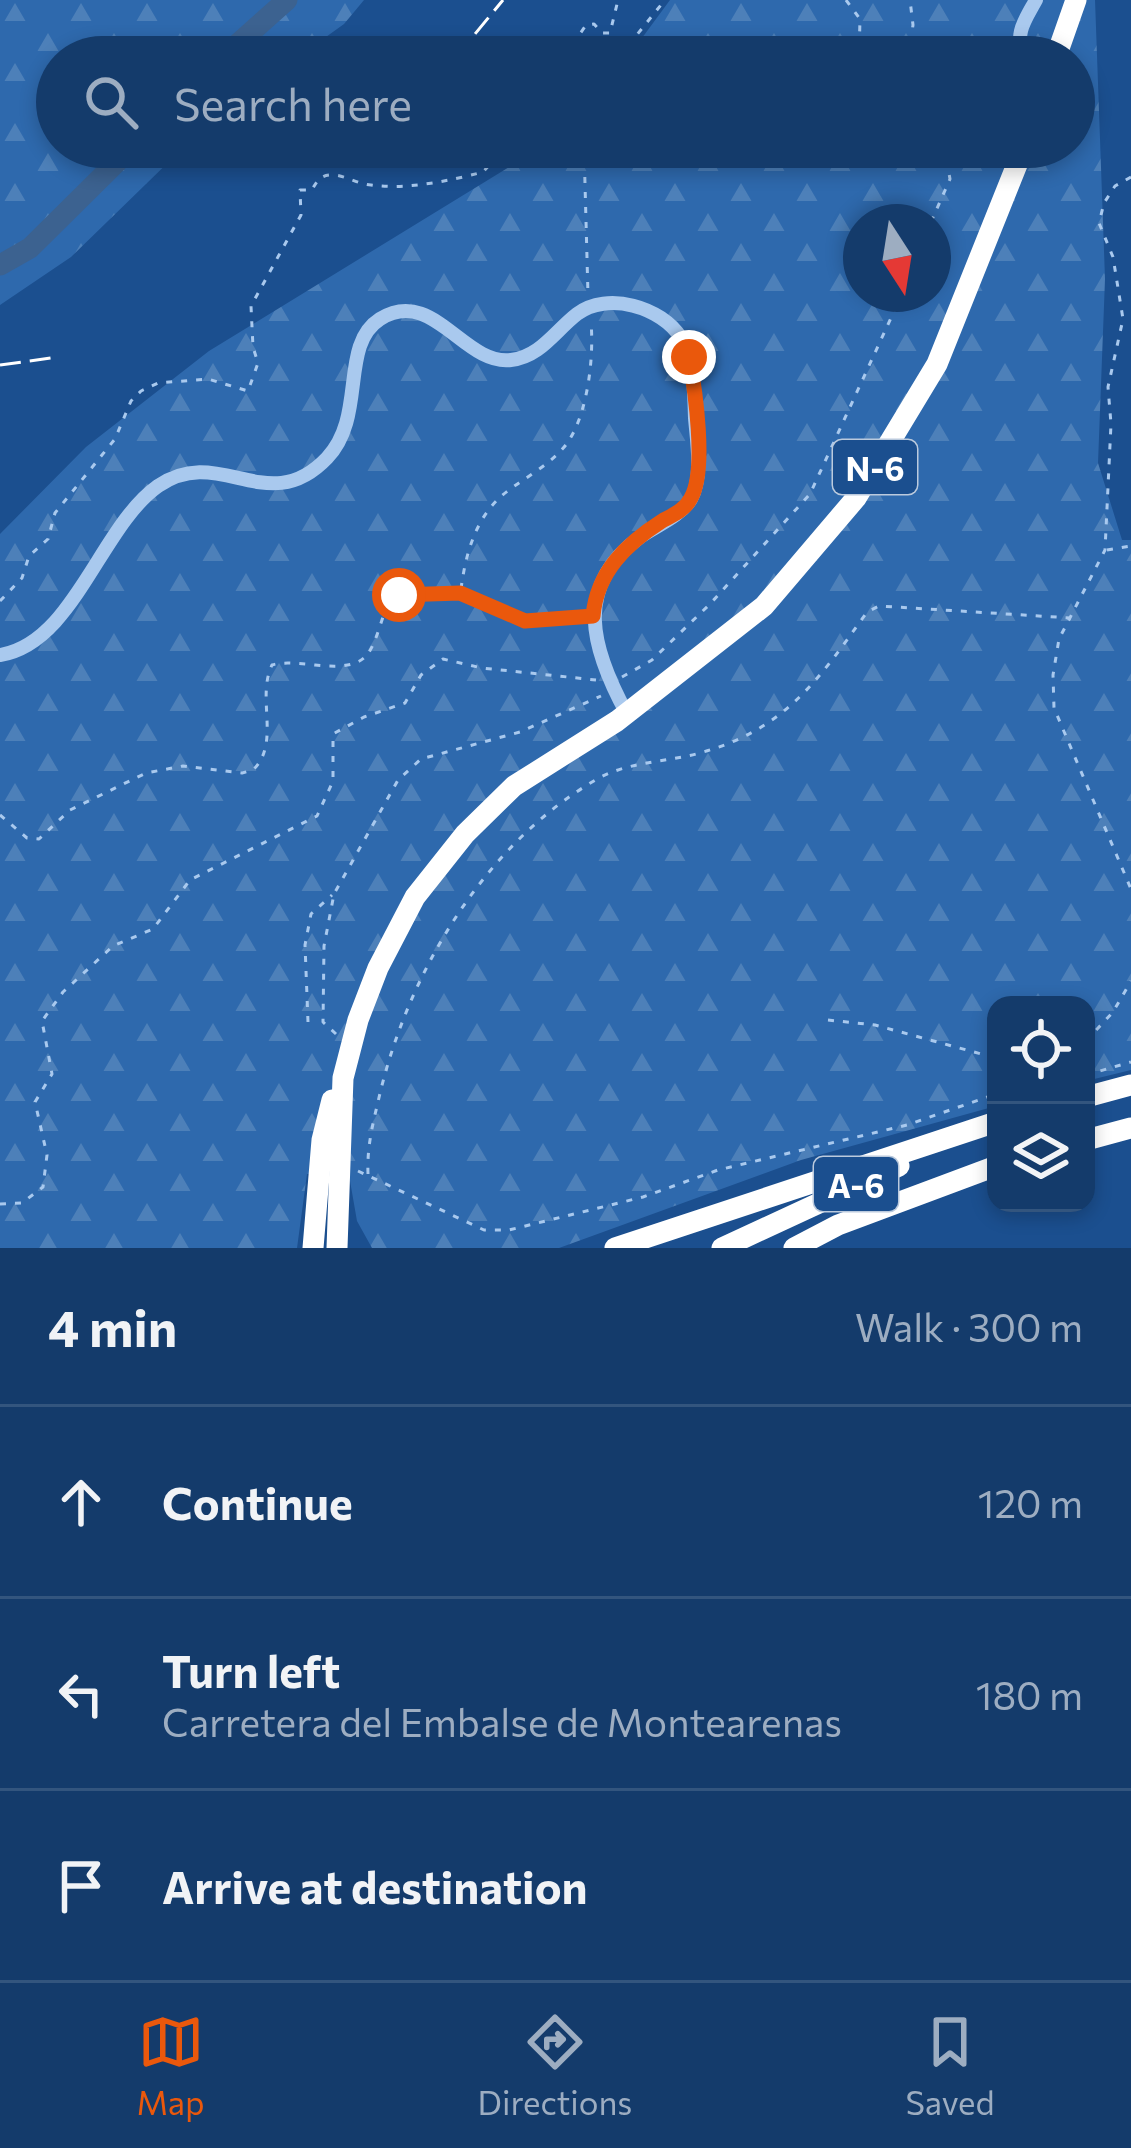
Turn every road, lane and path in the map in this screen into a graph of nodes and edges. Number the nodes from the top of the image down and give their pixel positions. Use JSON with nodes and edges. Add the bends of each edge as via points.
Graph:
{"nodes":[{"id":1,"x":618,"y":0,"type":"edge"},
{"id":2,"x":665,"y":0,"type":"edge"},
{"id":3,"x":846,"y":0,"type":"edge"},
{"id":4,"x":910,"y":0,"type":"edge"},
{"id":5,"x":1036,"y":0,"type":"edge"},
{"id":6,"x":1076,"y":0,"type":"edge"},
{"id":7,"x":578,"y":36,"type":"edge"},
{"id":8,"x":636,"y":36,"type":"edge"},
{"id":9,"x":860,"y":36,"type":"edge"},
{"id":10,"x":911,"y":36,"type":"edge"},
{"id":11,"x":1020,"y":36,"type":"edge"},
{"id":12,"x":1063,"y":36,"type":"edge"},
{"id":13,"x":487,"y":168,"type":"edge"},
{"id":14,"x":585,"y":168,"type":"edge"},
{"id":15,"x":952,"y":168,"type":"edge"},
{"id":16,"x":1016,"y":168,"type":"edge"},
{"id":17,"x":1131,"y":177,"type":"edge"},
{"id":18,"x":939,"y":204,"type":"edge"},
{"id":19,"x":590,"y":308,"type":"junction"},
{"id":20,"x":894,"y":312,"type":"edge"},
{"id":21,"x":1131,"y":546,"type":"edge"},
{"id":22,"x":1105,"y":550,"type":"junction"},
{"id":23,"x":460,"y":593,"type":"junction"},
{"id":24,"x":0,"y":601,"type":"edge"},
{"id":25,"x":593,"y":616,"type":"junction"},
{"id":26,"x":1071,"y":618,"type":"junction"},
{"id":27,"x":0,"y":655,"type":"edge"},
{"id":28,"x":612,"y":687,"type":"junction"},
{"id":29,"x":627,"y":714,"type":"junction"},
{"id":30,"x":0,"y":815,"type":"edge"},
{"id":31,"x":1131,"y":890,"type":"edge"},
{"id":32,"x":334,"y":894,"type":"junction"},
{"id":33,"x":1131,"y":981,"type":"edge"},
{"id":34,"x":828,"y":1020,"type":"dead end"},
{"id":35,"x":308,"y":1022,"type":"dead end"},
{"id":36,"x":1095,"y":1031,"type":"edge"},
{"id":37,"x":351,"y":1048,"type":"junction"},
{"id":38,"x":987,"y":1056,"type":"edge"},
{"id":39,"x":1131,"y":1062,"type":"edge"},
{"id":40,"x":1095,"y":1072,"type":"edge"},
{"id":41,"x":343,"y":1078,"type":"junction"},
{"id":42,"x":1131,"y":1090,"type":"edge"},
{"id":43,"x":987,"y":1097,"type":"edge"},
{"id":44,"x":1095,"y":1100,"type":"edge"},
{"id":45,"x":987,"y":1125,"type":"edge"},
{"id":46,"x":1131,"y":1128,"type":"edge"},
{"id":47,"x":987,"y":1136,"type":"edge"},
{"id":48,"x":1095,"y":1138,"type":"edge"},
{"id":49,"x":338,"y":1167,"type":"junction"},
{"id":50,"x":987,"y":1169,"type":"edge"},
{"id":51,"x":368,"y":1174,"type":"junction"},
{"id":52,"x":0,"y":1204,"type":"edge"},
{"id":53,"x":340,"y":1240,"type":"edge"},
{"id":54,"x":313,"y":1248,"type":"edge"},
{"id":55,"x":615,"y":1248,"type":"edge"},
{"id":56,"x":722,"y":1248,"type":"edge"},
{"id":57,"x":794,"y":1248,"type":"edge"}],
"edges":[{"from":1,"to":7,"type":"path","via":[[610,33],[594,24]]},
{"from":2,"to":8,"type":"path"},
{"from":3,"to":9,"type":"path","via":[[860,19]]},
{"from":4,"to":10,"type":"path"},
{"from":5,"to":11,"type":"street"},
{"from":6,"to":12,"type":"highway"},
{"from":13,"to":24,"type":"path","via":[[434,184],[376,187],[330,174],[300,190],[301,215],[251,306],[252,386],[208,379],[141,392]]},
{"from":14,"to":19,"type":"path"},
{"from":15,"to":18,"type":"path"},
{"from":16,"to":29,"type":"highway","number":"N-6","via":[[937,364],[856,498],[764,606]]},
{"from":17,"to":22,"type":"path","via":[[1104,203],[1100,224],[1123,319],[1108,387]]},
{"from":19,"to":23,"type":"path","via":[[594,355],[569,441],[490,506]]},
{"from":19,"to":25,"type":"street","via":[[644,308],[673,327],[694,382],[697,447],[691,498],[609,566]]},
{"from":19,"to":27,"type":"street","via":[[538,350],[508,361],[418,313],[376,321],[359,348],[348,428],[326,460],[278,486],[205,471],[160,485],[50,627],[30,646]]},
{"from":20,"to":28,"type":"path","via":[[810,494],[710,604]]},
{"from":21,"to":22,"type":"path"},
{"from":22,"to":26,"type":"path"},
{"from":23,"to":25,"type":"path","via":[[525,621]]},
{"from":23,"to":30,"type":"path","via":[[414,592],[389,601],[361,659],[272,665],[266,750],[253,770],[146,773],[70,810],[39,839]]},
{"from":25,"to":28,"type":"street"},
{"from":26,"to":31,"type":"path","via":[[1059,640],[1054,708]]},
{"from":26,"to":51,"type":"path","via":[[879,606],[812,689],[764,729],[699,753],[619,768],[553,808],[488,874],[420,983],[384,1073]]},
{"from":28,"to":29,"type":"street"},
{"from":28,"to":32,"type":"path","via":[[566,715],[422,759],[398,779]]},
{"from":28,"to":52,"type":"path","via":[[443,659],[421,675],[405,704],[333,734],[332,781],[317,816],[190,880],[153,929],[113,946],[42,1021],[52,1074],[35,1102],[46,1154],[43,1187],[22,1203]]},
{"from":29,"to":37,"type":"highway","number":"N-6","via":[[514,786],[465,834],[406,915]]},
{"from":32,"to":35,"type":"path","via":[[311,914]]},
{"from":32,"to":37,"type":"path","via":[[323,1022]]},
{"from":33,"to":36,"type":"path"},
{"from":34,"to":38,"type":"path"},
{"from":37,"to":41,"type":"highway","number":"N-6"},
{"from":39,"to":40,"type":"path"},
{"from":41,"to":49,"type":"highway","number":"N-6"},
{"from":41,"to":54,"type":"highway","via":[[328,1107]]},
{"from":42,"to":44,"type":"highway"},
{"from":43,"to":51,"type":"path","via":[[509,1230],[484,1230]]},
{"from":45,"to":55,"type":"highway"},
{"from":46,"to":48,"type":"highway"},
{"from":47,"to":56,"type":"highway","number":"A-6","via":[[888,1170]]},
{"from":49,"to":51,"type":"path"},
{"from":49,"to":53,"type":"highway","number":"N-6"},
{"from":50,"to":57,"type":"highway","number":"A-6"}]}
